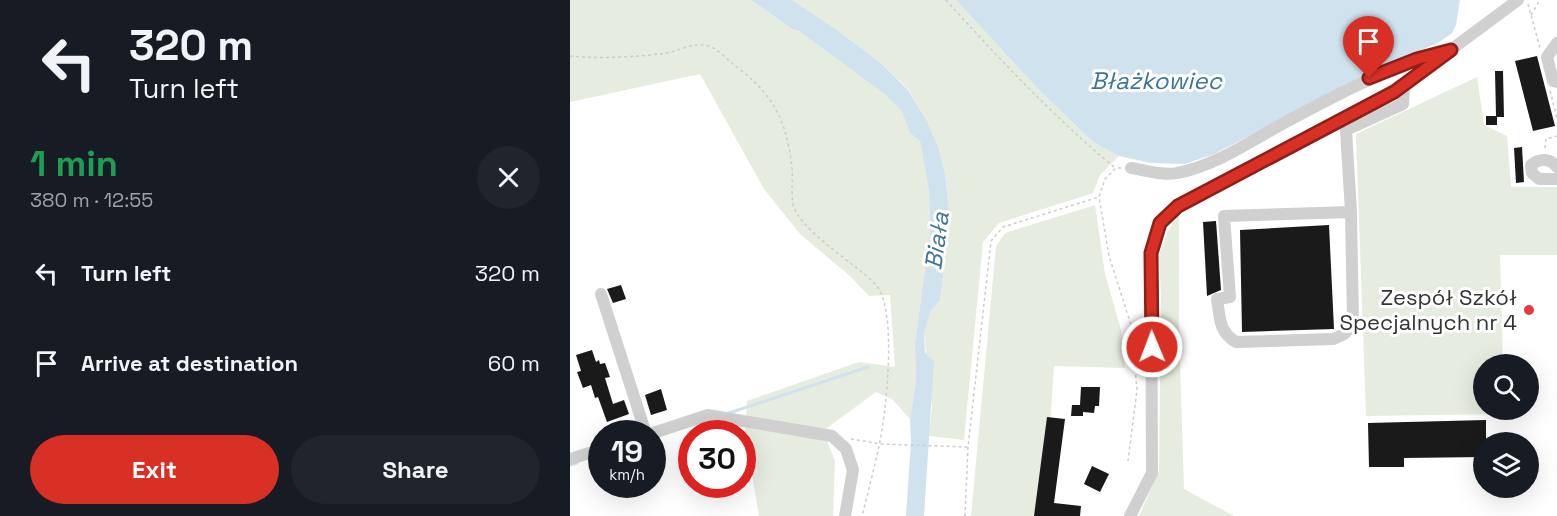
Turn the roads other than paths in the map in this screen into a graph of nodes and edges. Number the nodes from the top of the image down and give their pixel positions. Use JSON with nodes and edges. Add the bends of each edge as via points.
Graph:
{"nodes":[{"id":1,"x":1518,"y":0,"type":"edge"},
{"id":2,"x":1557,"y":43,"type":"edge"},
{"id":3,"x":1451,"y":50,"type":"junction"},
{"id":4,"x":1557,"y":82,"type":"edge"},
{"id":5,"x":1404,"y":86,"type":"junction"},
{"id":6,"x":1557,"y":167,"type":"edge"},
{"id":7,"x":1131,"y":168,"type":"road end"},
{"id":8,"x":1557,"y":179,"type":"edge"},
{"id":9,"x":1351,"y":212,"type":"junction"},
{"id":10,"x":601,"y":294,"type":"dead end"},
{"id":11,"x":643,"y":420,"type":"edge"},
{"id":12,"x":666,"y":428,"type":"edge"},
{"id":13,"x":588,"y":453,"type":"edge"},
{"id":14,"x":570,"y":459,"type":"edge"},
{"id":15,"x":845,"y":516,"type":"edge"},
{"id":16,"x":1130,"y":516,"type":"edge"}],
"edges":[{"from":1,"to":3,"type":"street"},
{"from":2,"to":4,"type":"street","via":[[1547,57],[1553,81]]},
{"from":3,"to":5,"type":"street"},
{"from":3,"to":7,"type":"street","via":[[1369,78],[1194,169],[1173,174]]},
{"from":5,"to":9,"type":"street","via":[[1403,104],[1346,130]]},
{"from":5,"to":16,"type":"street","via":[[1178,206],[1160,223],[1151,253],[1152,473]]},
{"from":6,"to":8,"type":"street","via":[[1543,160],[1531,165],[1532,173],[1543,180]]},
{"from":9,"to":9,"type":"street","via":[[1224,216],[1230,297],[1217,299],[1221,326],[1227,336],[1236,342],[1343,336],[1353,321]]},
{"from":10,"to":11,"type":"street"},
{"from":12,"to":15,"type":"street","via":[[708,415],[832,436],[846,448],[854,470]]},
{"from":13,"to":14,"type":"street"}]}
